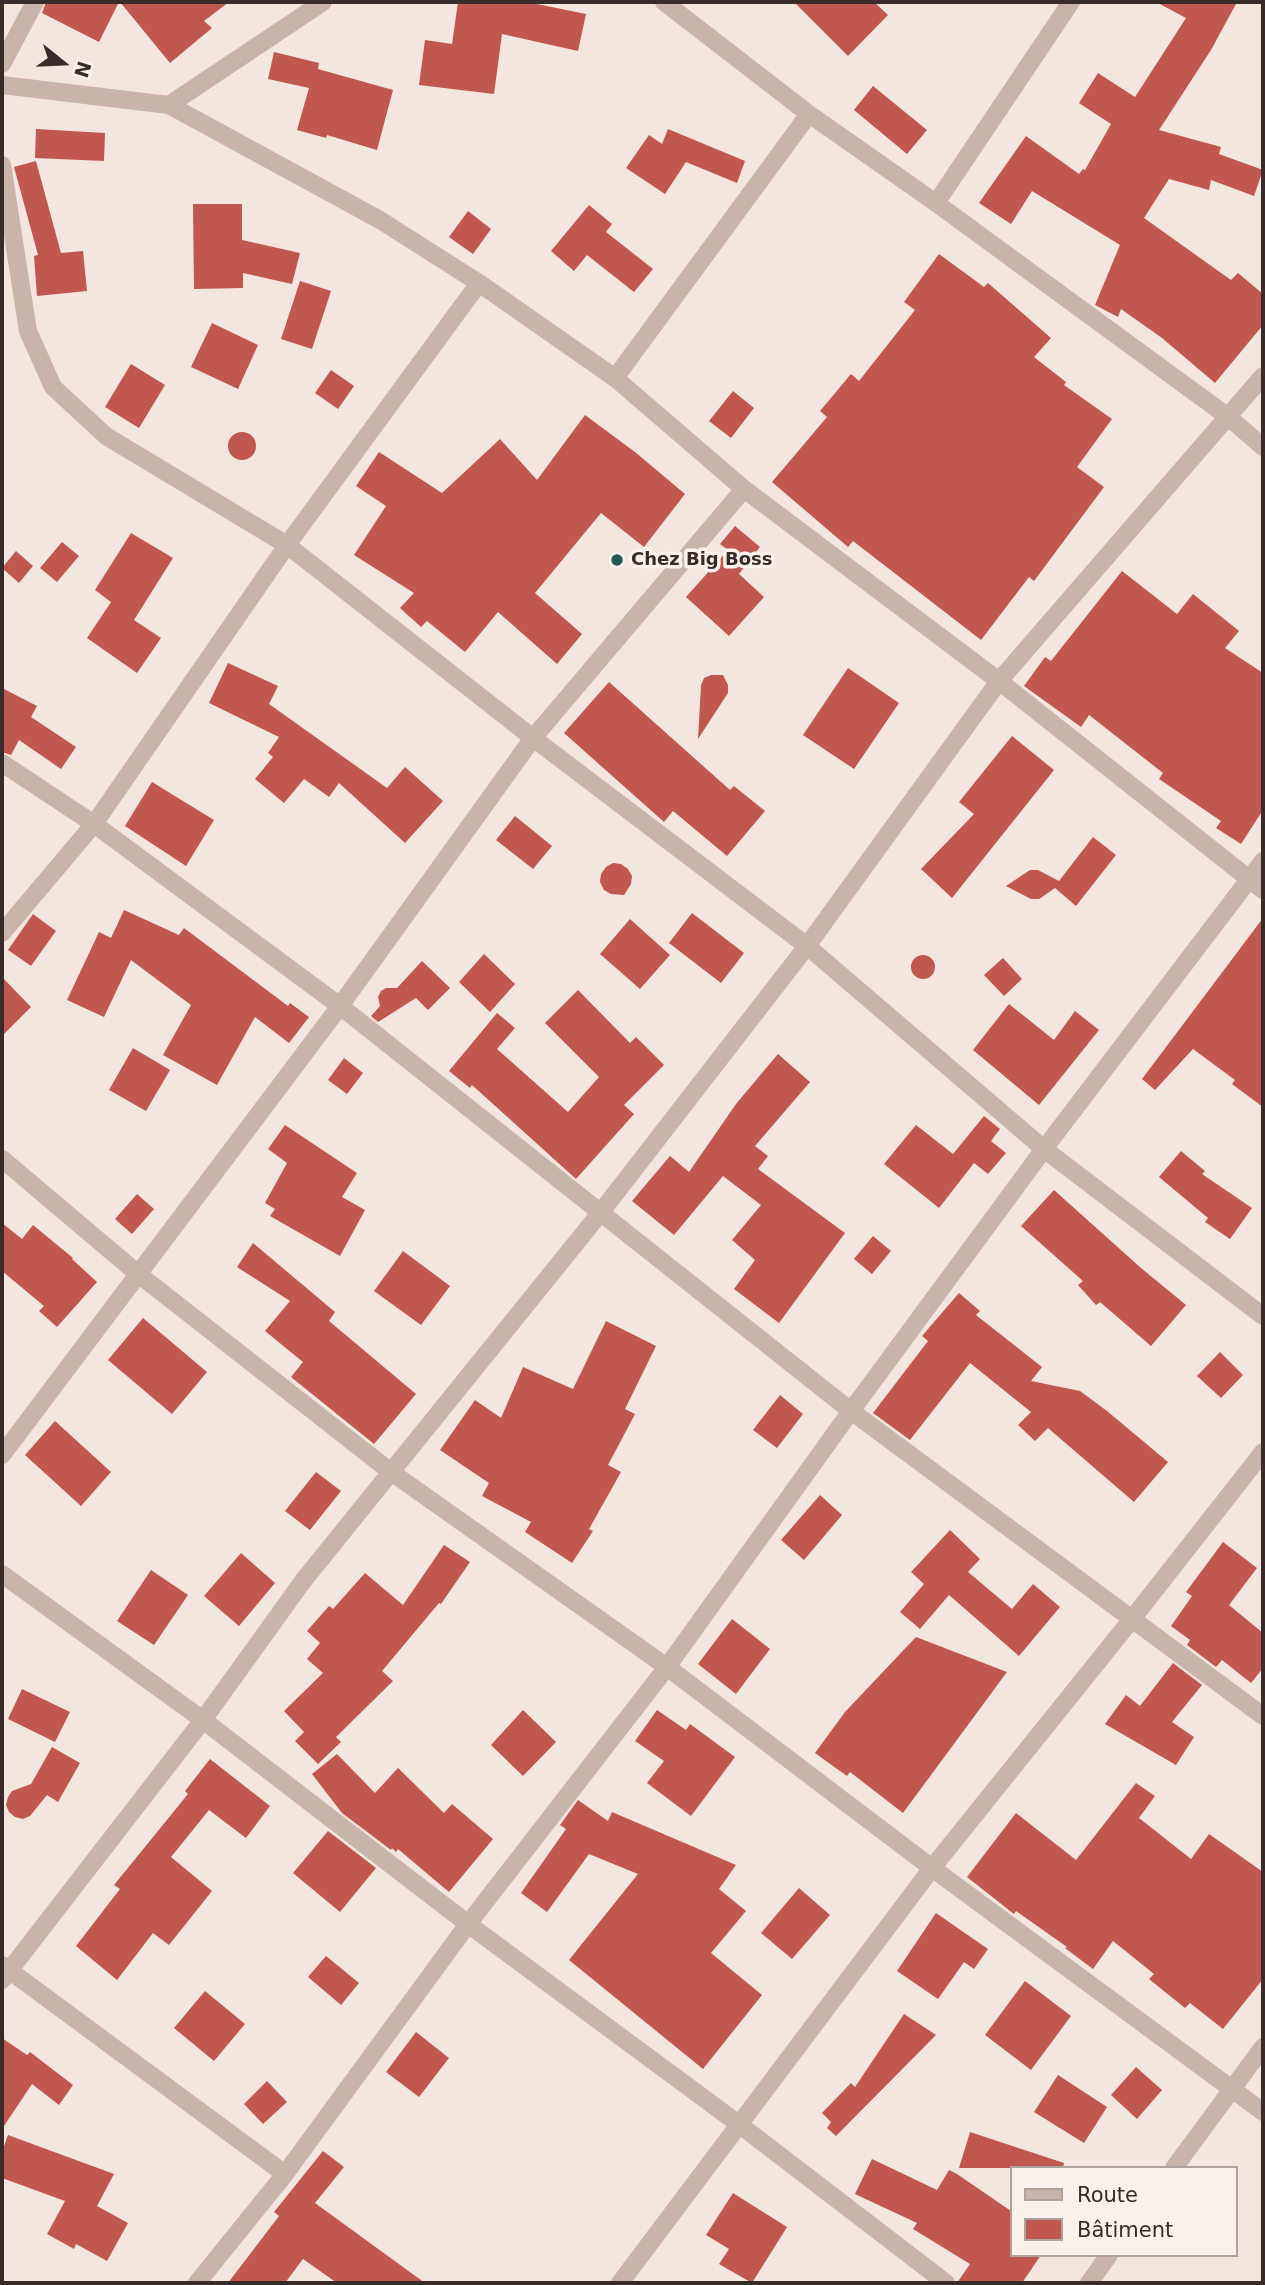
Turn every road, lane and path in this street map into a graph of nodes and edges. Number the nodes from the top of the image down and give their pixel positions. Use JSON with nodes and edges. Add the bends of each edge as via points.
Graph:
{"nodes":[{"id":1,"x":35,"y":2,"type":"edge"},
{"id":2,"x":323,"y":2,"type":"edge"},
{"id":3,"x":664,"y":2,"type":"edge"},
{"id":4,"x":1071,"y":2,"type":"edge"},
{"id":5,"x":4,"y":55,"type":"edge"},
{"id":6,"x":2,"y":85,"type":"edge"},
{"id":7,"x":169,"y":105,"type":"junction"},
{"id":8,"x":809,"y":114,"type":"junction"},
{"id":9,"x":2,"y":165,"type":"edge"},
{"id":10,"x":936,"y":203,"type":"junction"},
{"id":11,"x":7,"y":239,"type":"edge"},
{"id":12,"x":480,"y":283,"type":"junction"},
{"id":13,"x":1263,"y":376,"type":"edge"},
{"id":14,"x":615,"y":378,"type":"junction"},
{"id":15,"x":1227,"y":416,"type":"junction"},
{"id":16,"x":1263,"y":447,"type":"edge"},
{"id":17,"x":744,"y":489,"type":"junction"},
{"id":18,"x":287,"y":545,"type":"junction"},
{"id":19,"x":999,"y":681,"type":"junction"},
{"id":20,"x":533,"y":738,"type":"junction"},
{"id":21,"x":2,"y":764,"type":"edge"},
{"id":22,"x":94,"y":824,"type":"junction"},
{"id":23,"x":1263,"y":861,"type":"edge"},
{"id":24,"x":1248,"y":879,"type":"junction"},
{"id":25,"x":1263,"y":890,"type":"edge"},
{"id":26,"x":2,"y":933,"type":"edge"},
{"id":27,"x":807,"y":946,"type":"junction"},
{"id":28,"x":340,"y":1006,"type":"junction"},
{"id":29,"x":1044,"y":1149,"type":"junction"},
{"id":30,"x":2,"y":1159,"type":"edge"},
{"id":31,"x":601,"y":1212,"type":"junction"},
{"id":32,"x":137,"y":1273,"type":"junction"},
{"id":33,"x":1263,"y":1316,"type":"edge"},
{"id":34,"x":850,"y":1411,"type":"junction"},
{"id":35,"x":1263,"y":1451,"type":"edge"},
{"id":36,"x":2,"y":1455,"type":"edge"},
{"id":37,"x":391,"y":1472,"type":"junction"},
{"id":38,"x":2,"y":1574,"type":"edge"},
{"id":39,"x":1132,"y":1619,"type":"junction"},
{"id":40,"x":667,"y":1667,"type":"junction"},
{"id":41,"x":1263,"y":1716,"type":"edge"},
{"id":42,"x":204,"y":1720,"type":"junction"},
{"id":43,"x":932,"y":1868,"type":"junction"},
{"id":44,"x":468,"y":1924,"type":"junction"},
{"id":45,"x":4,"y":1972,"type":"edge"},
{"id":46,"x":1263,"y":2047,"type":"edge"},
{"id":47,"x":1232,"y":2088,"type":"junction"},
{"id":48,"x":1263,"y":2112,"type":"edge"},
{"id":49,"x":740,"y":2125,"type":"junction"},
{"id":50,"x":1175,"y":2166,"type":"edge"},
{"id":51,"x":285,"y":2174,"type":"junction"},
{"id":52,"x":1108,"y":2257,"type":"edge"},
{"id":53,"x":197,"y":2283,"type":"edge"},
{"id":54,"x":620,"y":2283,"type":"edge"},
{"id":55,"x":946,"y":2283,"type":"edge"},
{"id":56,"x":1088,"y":2283,"type":"edge"}],
"edges":[{"from":1,"to":5,"type":"street"},
{"from":2,"to":7,"type":"street"},
{"from":3,"to":8,"type":"street"},
{"from":4,"to":10,"type":"street"},
{"from":6,"to":7,"type":"street"},
{"from":7,"to":12,"type":"street","via":[[380,220]]},
{"from":8,"to":10,"type":"street"},
{"from":8,"to":14,"type":"street"},
{"from":9,"to":11,"type":"street"},
{"from":10,"to":15,"type":"street"},
{"from":11,"to":18,"type":"street","via":[[28,331],[53,387],[106,436]]},
{"from":12,"to":14,"type":"street"},
{"from":12,"to":18,"type":"street"},
{"from":13,"to":15,"type":"street"},
{"from":14,"to":17,"type":"street"},
{"from":15,"to":16,"type":"street"},
{"from":15,"to":19,"type":"street"},
{"from":17,"to":19,"type":"street"},
{"from":17,"to":20,"type":"street"},
{"from":18,"to":20,"type":"street"},
{"from":18,"to":22,"type":"street"},
{"from":19,"to":24,"type":"street"},
{"from":19,"to":27,"type":"street"},
{"from":20,"to":27,"type":"street"},
{"from":20,"to":28,"type":"street"},
{"from":21,"to":22,"type":"street"},
{"from":22,"to":26,"type":"street"},
{"from":22,"to":28,"type":"street"},
{"from":23,"to":24,"type":"street"},
{"from":24,"to":25,"type":"street"},
{"from":24,"to":29,"type":"street"},
{"from":27,"to":29,"type":"street"},
{"from":27,"to":31,"type":"street"},
{"from":28,"to":31,"type":"street"},
{"from":28,"to":32,"type":"street"},
{"from":29,"to":33,"type":"street"},
{"from":29,"to":34,"type":"street"},
{"from":30,"to":32,"type":"street"},
{"from":31,"to":34,"type":"street"},
{"from":31,"to":37,"type":"street"},
{"from":32,"to":36,"type":"street"},
{"from":32,"to":37,"type":"street"},
{"from":34,"to":39,"type":"street"},
{"from":34,"to":40,"type":"street"},
{"from":35,"to":39,"type":"street"},
{"from":37,"to":40,"type":"street"},
{"from":37,"to":42,"type":"street","via":[[303,1581]]},
{"from":38,"to":42,"type":"street"},
{"from":39,"to":41,"type":"street"},
{"from":39,"to":43,"type":"street"},
{"from":40,"to":43,"type":"street"},
{"from":40,"to":44,"type":"street"},
{"from":42,"to":44,"type":"street"},
{"from":42,"to":45,"type":"street"},
{"from":43,"to":47,"type":"street"},
{"from":43,"to":49,"type":"street"},
{"from":44,"to":49,"type":"street"},
{"from":44,"to":51,"type":"street"},
{"from":45,"to":51,"type":"street"},
{"from":46,"to":47,"type":"street"},
{"from":47,"to":48,"type":"street"},
{"from":47,"to":50,"type":"street"},
{"from":49,"to":54,"type":"street"},
{"from":49,"to":55,"type":"street"},
{"from":51,"to":53,"type":"street"},
{"from":52,"to":56,"type":"street"}]}
